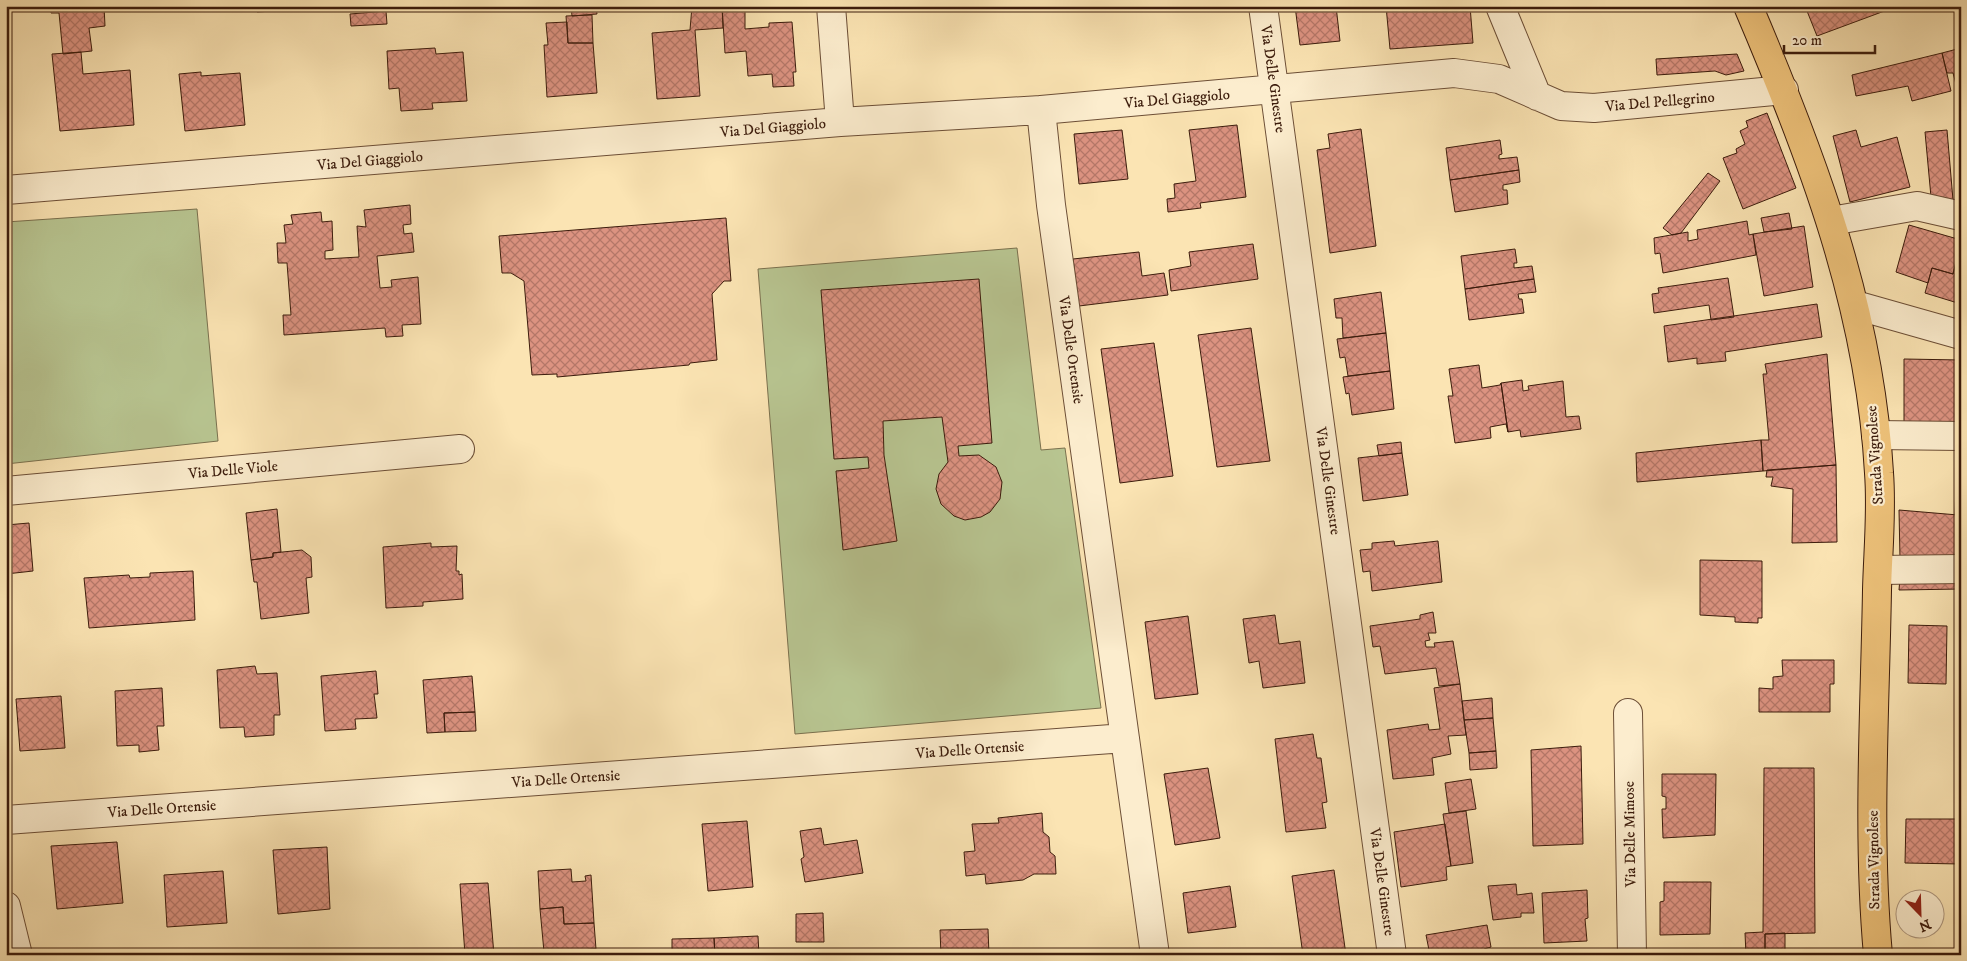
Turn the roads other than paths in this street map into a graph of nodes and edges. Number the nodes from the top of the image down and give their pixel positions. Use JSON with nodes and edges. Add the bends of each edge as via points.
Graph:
{"nodes":[{"id":1,"x":832,"y":6,"type":"edge"},
{"id":2,"x":1264,"y":6,"type":"edge"},
{"id":3,"x":1500,"y":6,"type":"edge"},
{"id":4,"x":1748,"y":6,"type":"edge"},
{"id":5,"x":1784,"y":90,"type":"junction"},
{"id":6,"x":1274,"y":91,"type":"junction"},
{"id":7,"x":1536,"y":96,"type":"junction"},
{"id":8,"x":1041,"y":110,"type":"junction"},
{"id":9,"x":840,"y":122,"type":"junction"},
{"id":10,"x":6,"y":190,"type":"edge"},
{"id":11,"x":1961,"y":216,"type":"edge"},
{"id":12,"x":1831,"y":221,"type":"junction"},
{"id":13,"x":1855,"y":305,"type":"junction"},
{"id":14,"x":1961,"y":335,"type":"edge"},
{"id":15,"x":1876,"y":436,"type":"junction"},
{"id":16,"x":1961,"y":436,"type":"edge"},
{"id":17,"x":460,"y":449,"type":"dead end"},
{"id":18,"x":6,"y":491,"type":"edge"},
{"id":19,"x":1961,"y":569,"type":"edge"},
{"id":20,"x":1878,"y":570,"type":"junction"},
{"id":21,"x":1628,"y":713,"type":"dead end"},
{"id":22,"x":1125,"y":738,"type":"junction"},
{"id":23,"x":6,"y":820,"type":"edge"},
{"id":24,"x":6,"y":906,"type":"edge"},
{"id":25,"x":18,"y":955,"type":"edge"},
{"id":26,"x":1155,"y":955,"type":"edge"},
{"id":27,"x":1392,"y":955,"type":"edge"},
{"id":28,"x":1632,"y":955,"type":"edge"},
{"id":29,"x":1878,"y":955,"type":"edge"}],
"edges":[{"from":1,"to":9,"type":"street"},
{"from":2,"to":6,"type":"street","name":"Via Delle Ginestre"},
{"from":3,"to":7,"type":"street"},
{"from":4,"to":5,"type":"main road","name":"Strada Vignolese"},
{"from":5,"to":7,"type":"street","name":"Via Del Pellegrino","via":[[1594,108],[1561,106]]},
{"from":5,"to":12,"type":"main road","name":"Strada Vignolese"},
{"from":6,"to":7,"type":"street","name":"Via Del Giaggiolo","via":[[1454,73],[1499,79]]},
{"from":6,"to":8,"type":"street","name":"Via Del Giaggiolo"},
{"from":6,"to":27,"type":"street","name":"Via Delle Ginestre"},
{"from":8,"to":9,"type":"street","name":"Via Del Giaggiolo"},
{"from":8,"to":22,"type":"street","name":"Via Delle Ortensie","via":[[1052,215]]},
{"from":9,"to":10,"type":"street","name":"Via Del Giaggiolo"},
{"from":11,"to":12,"type":"street","via":[[1917,206]]},
{"from":12,"to":13,"type":"main road","name":"Strada Vignolese"},
{"from":13,"to":14,"type":"street"},
{"from":13,"to":15,"type":"main road","name":"Strada Vignolese"},
{"from":15,"to":16,"type":"street"},
{"from":15,"to":20,"type":"main road","name":"Strada Vignolese","via":[[1880,474]]},
{"from":17,"to":18,"type":"street","name":"Via Delle Viole"},
{"from":19,"to":20,"type":"street"},
{"from":20,"to":29,"type":"main road","name":"Strada Vignolese","via":[[1873,768],[1874,915]]},
{"from":21,"to":28,"type":"street","name":"Via Delle Mimose"},
{"from":22,"to":23,"type":"street","name":"Via Delle Ortensie"},
{"from":22,"to":26,"type":"street","name":"Via Delle Ortensie"},
{"from":24,"to":25,"type":"street"}]}
